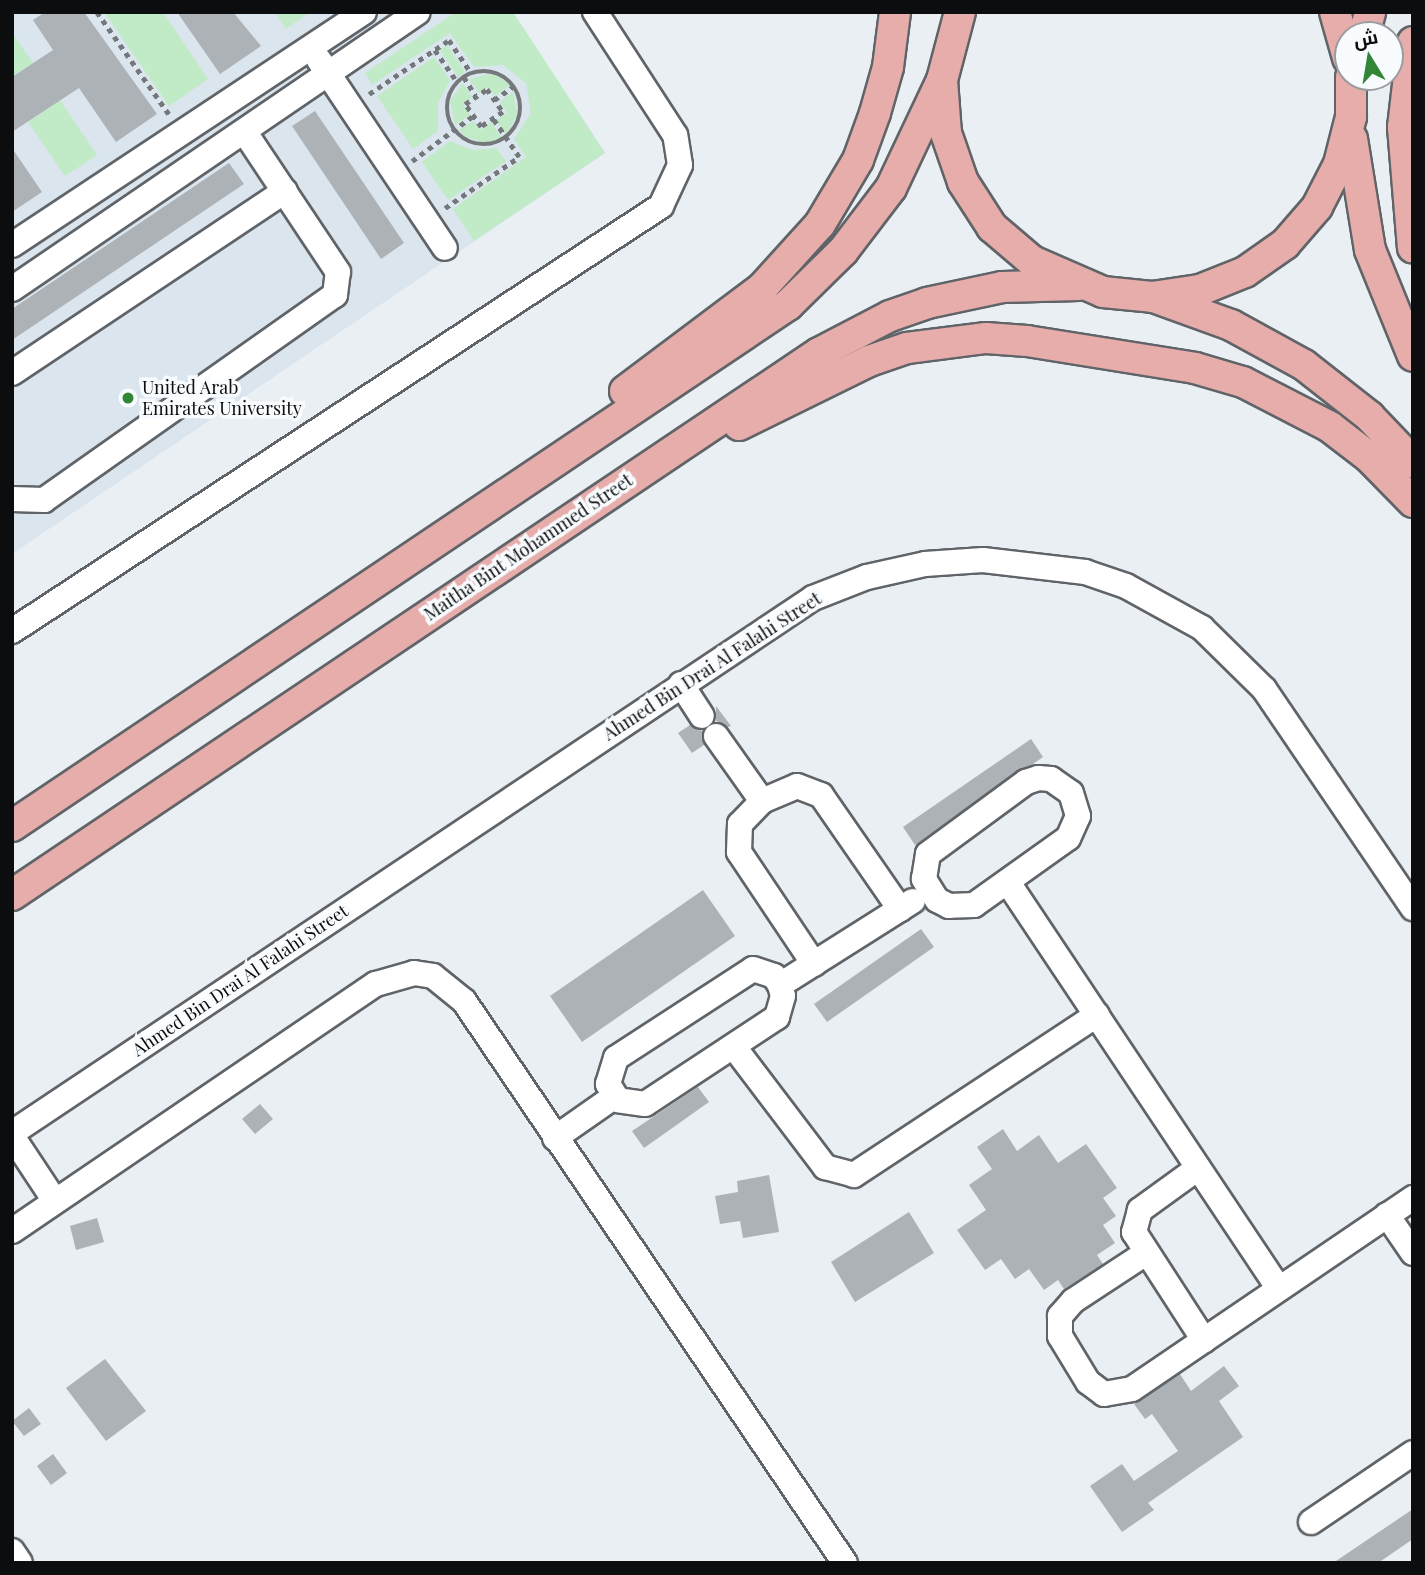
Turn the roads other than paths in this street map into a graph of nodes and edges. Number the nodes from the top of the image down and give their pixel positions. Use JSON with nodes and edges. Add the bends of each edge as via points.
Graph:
{"nodes":[{"id":1,"x":364,"y":12,"type":"edge"},
{"id":2,"x":418,"y":12,"type":"edge"},
{"id":3,"x":595,"y":12,"type":"edge"},
{"id":4,"x":895,"y":12,"type":"edge"},
{"id":5,"x":948,"y":12,"type":"edge"},
{"id":6,"x":960,"y":12,"type":"edge"},
{"id":7,"x":1413,"y":42,"type":"edge"},
{"id":8,"x":310,"y":48,"type":"junction"},
{"id":9,"x":944,"y":66,"type":"junction"},
{"id":10,"x":328,"y":74,"type":"junction"},
{"id":11,"x":1352,"y":91,"type":"edge"},
{"id":12,"x":1351,"y":117,"type":"junction"},
{"id":13,"x":244,"y":131,"type":"junction"},
{"id":14,"x":285,"y":191,"type":"junction"},
{"id":15,"x":12,"y":246,"type":"edge"},
{"id":16,"x":445,"y":248,"type":"dead end"},
{"id":17,"x":1413,"y":248,"type":"edge"},
{"id":18,"x":1079,"y":285,"type":"junction"},
{"id":19,"x":12,"y":289,"type":"edge"},
{"id":20,"x":1152,"y":297,"type":"junction"},
{"id":21,"x":1413,"y":356,"type":"edge"},
{"id":22,"x":12,"y":373,"type":"edge"},
{"id":23,"x":685,"y":442,"type":"junction"},
{"id":24,"x":1413,"y":463,"type":"edge"},
{"id":25,"x":526,"y":480,"type":"junction"},
{"id":26,"x":12,"y":499,"type":"edge"},
{"id":27,"x":1413,"y":502,"type":"edge"},
{"id":28,"x":12,"y":631,"type":"edge"},
{"id":29,"x":681,"y":684,"type":"junction"},
{"id":30,"x":762,"y":801,"type":"junction"},
{"id":31,"x":12,"y":826,"type":"edge"},
{"id":32,"x":1009,"y":884,"type":"junction"},
{"id":33,"x":929,"y":891,"type":"junction"},
{"id":34,"x":12,"y":895,"type":"edge"},
{"id":35,"x":1413,"y":908,"type":"edge"},
{"id":36,"x":900,"y":909,"type":"junction"},
{"id":37,"x":814,"y":964,"type":"junction"},
{"id":38,"x":780,"y":985,"type":"junction"},
{"id":39,"x":1097,"y":1015,"type":"junction"},
{"id":40,"x":734,"y":1046,"type":"junction"},
{"id":41,"x":615,"y":1096,"type":"junction"},
{"id":42,"x":12,"y":1134,"type":"edge"},
{"id":43,"x":555,"y":1138,"type":"junction"},
{"id":44,"x":1198,"y":1168,"type":"junction"},
{"id":45,"x":1413,"y":1198,"type":"edge"},
{"id":46,"x":55,"y":1202,"type":"junction"},
{"id":47,"x":1387,"y":1215,"type":"junction"},
{"id":48,"x":12,"y":1231,"type":"edge"},
{"id":49,"x":1146,"y":1253,"type":"junction"},
{"id":50,"x":1413,"y":1253,"type":"edge"},
{"id":51,"x":1279,"y":1288,"type":"junction"},
{"id":52,"x":1204,"y":1340,"type":"junction"},
{"id":53,"x":1413,"y":1453,"type":"edge"},
{"id":54,"x":1311,"y":1522,"type":"dead end"},
{"id":55,"x":12,"y":1551,"type":"edge"},
{"id":56,"x":20,"y":1563,"type":"edge"},
{"id":57,"x":845,"y":1563,"type":"edge"}],
"edges":[{"from":1,"to":8,"type":"street"},
{"from":2,"to":10,"type":"street"},
{"from":3,"to":28,"type":"street","via":[[675,135],[680,165],[661,206]]},
{"from":4,"to":25,"type":"main road","via":[[888,67],[859,160],[821,224],[762,288],[575,430]]},
{"from":5,"to":9,"type":"main road"},
{"from":6,"to":9,"type":"main road"},
{"from":7,"to":17,"type":"main road","via":[[1403,127]]},
{"from":8,"to":10,"type":"street"},
{"from":8,"to":15,"type":"street"},
{"from":9,"to":18,"type":"main road","via":[[946,133],[963,183],[992,227],[1032,261]]},
{"from":9,"to":25,"type":"main road","via":[[891,188],[815,280],[788,305]]},
{"from":10,"to":13,"type":"street"},
{"from":10,"to":16,"type":"street"},
{"from":11,"to":12,"type":"main road"},
{"from":12,"to":20,"type":"main road","via":[[1339,164],[1317,207],[1285,244],[1234,276],[1200,290]]},
{"from":12,"to":21,"type":"main road","via":[[1356,184],[1370,250]]},
{"from":13,"to":14,"type":"street"},
{"from":13,"to":19,"type":"street"},
{"from":14,"to":22,"type":"street"},
{"from":14,"to":26,"type":"street","via":[[338,272],[335,295],[328,304],[44,500]]},
{"from":18,"to":20,"type":"main road"},
{"from":18,"to":23,"type":"main road","name":"Maitha Bint Mohammed Street","via":[[989,289],[890,316],[819,353]]},
{"from":20,"to":24,"type":"main road","via":[[1231,325],[1304,365],[1369,416]]},
{"from":23,"to":27,"type":"main road","via":[[751,420],[869,361],[907,348],[986,338],[1027,341],[1195,368],[1243,382],[1330,427],[1369,457]]},
{"from":23,"to":34,"type":"main road","name":"Maitha Bint Mohammed Street"},
{"from":25,"to":31,"type":"main road"},
{"from":29,"to":30,"type":"street"},
{"from":29,"to":35,"type":"street","name":"Ahmed Bin Drai Al Falahi Street","via":[[813,598],[867,577],[925,564],[983,559],[1085,572],[1165,604],[1235,657],[1264,689]]},
{"from":29,"to":42,"type":"street","name":"Ahmed Bin Drai Al Falahi Street"},
{"from":30,"to":36,"type":"street","via":[[796,786],[821,795]]},
{"from":30,"to":37,"type":"street","via":[[740,824],[739,852]]},
{"from":32,"to":33,"type":"street","via":[[961,908],[949,906]]},
{"from":32,"to":33,"type":"street","via":[[1075,828],[1078,816],[1071,793],[1051,779],[1026,782],[937,844],[924,866]]},
{"from":32,"to":39,"type":"street"},
{"from":33,"to":36,"type":"street"},
{"from":36,"to":37,"type":"street"},
{"from":37,"to":38,"type":"street"},
{"from":38,"to":40,"type":"street","via":[[783,996],[777,1017]]},
{"from":38,"to":41,"type":"street","via":[[764,971],[742,972],[616,1058],[608,1074]]},
{"from":39,"to":40,"type":"street","via":[[854,1175],[825,1167]]},
{"from":39,"to":44,"type":"street"},
{"from":40,"to":41,"type":"street","via":[[645,1104],[626,1104]]},
{"from":41,"to":43,"type":"street"},
{"from":42,"to":46,"type":"street"},
{"from":43,"to":46,"type":"street","via":[[464,1001],[433,976],[414,973],[376,984]]},
{"from":43,"to":57,"type":"street"},
{"from":44,"to":49,"type":"street","via":[[1140,1210],[1134,1231]]},
{"from":44,"to":51,"type":"street"},
{"from":45,"to":47,"type":"street"},
{"from":46,"to":48,"type":"street"},
{"from":47,"to":50,"type":"street"},
{"from":47,"to":51,"type":"street"},
{"from":49,"to":52,"type":"street"},
{"from":49,"to":52,"type":"street","via":[[1073,1301],[1060,1316],[1060,1336],[1088,1382],[1104,1394],[1123,1393]]},
{"from":51,"to":52,"type":"street"},
{"from":53,"to":54,"type":"street"},
{"from":55,"to":56,"type":"street"}]}
